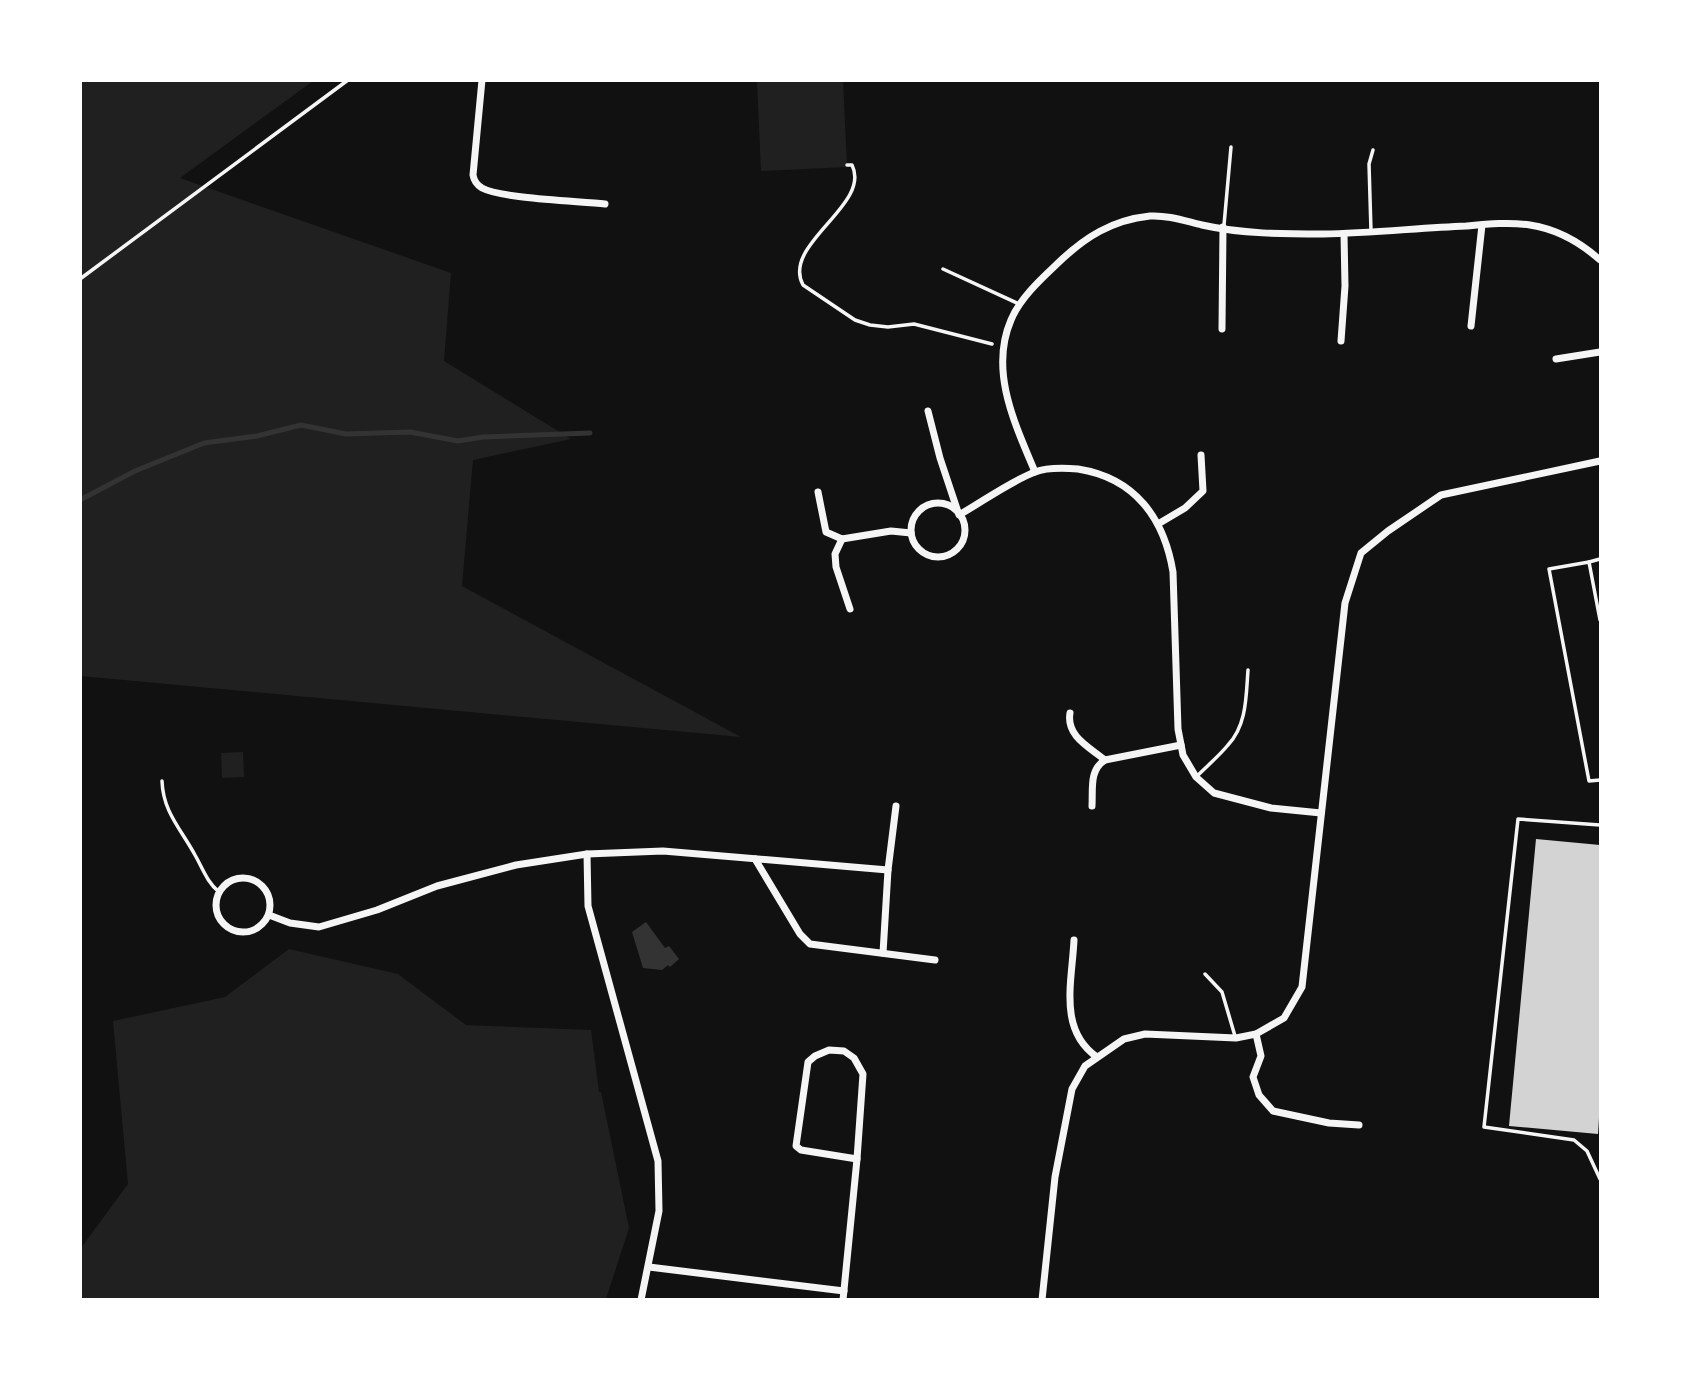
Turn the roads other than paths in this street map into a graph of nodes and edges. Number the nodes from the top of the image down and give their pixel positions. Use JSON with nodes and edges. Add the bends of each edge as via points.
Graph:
{"nodes":[{"id":1,"x":482,"y":80,"type":"edge"},
{"id":2,"x":1231,"y":147,"type":"dead end"},
{"id":3,"x":1373,"y":150,"type":"dead end"},
{"id":4,"x":605,"y":204,"type":"dead end"},
{"id":5,"x":1482,"y":225,"type":"junction"},
{"id":6,"x":1223,"y":228,"type":"junction"},
{"id":7,"x":1371,"y":231,"type":"junction"},
{"id":8,"x":1344,"y":234,"type":"junction"},
{"id":9,"x":1601,"y":260,"type":"edge"},
{"id":10,"x":943,"y":269,"type":"dead end"},
{"id":11,"x":1021,"y":304,"type":"junction"},
{"id":12,"x":1471,"y":326,"type":"dead end"},
{"id":13,"x":1222,"y":329,"type":"dead end"},
{"id":14,"x":1341,"y":341,"type":"dead end"},
{"id":15,"x":1601,"y":352,"type":"edge"},
{"id":16,"x":1556,"y":359,"type":"dead end"},
{"id":17,"x":928,"y":411,"type":"dead end"},
{"id":18,"x":1201,"y":456,"type":"dead end"},
{"id":19,"x":1601,"y":461,"type":"edge"},
{"id":20,"x":1035,"y":472,"type":"junction"},
{"id":21,"x":818,"y":492,"type":"dead end"},
{"id":22,"x":959,"y":515,"type":"junction"},
{"id":23,"x":1158,"y":524,"type":"junction"},
{"id":24,"x":911,"y":533,"type":"junction"},
{"id":25,"x":842,"y":539,"type":"junction"},
{"id":26,"x":1601,"y":559,"type":"edge"},
{"id":27,"x":1589,"y":562,"type":"junction"},
{"id":28,"x":850,"y":609,"type":"dead end"},
{"id":29,"x":1601,"y":620,"type":"edge"},
{"id":30,"x":1248,"y":670,"type":"dead end"},
{"id":31,"x":1070,"y":713,"type":"dead end"},
{"id":32,"x":1181,"y":745,"type":"junction"},
{"id":33,"x":1105,"y":760,"type":"junction"},
{"id":34,"x":1196,"y":777,"type":"junction"},
{"id":35,"x":1601,"y":780,"type":"edge"},
{"id":36,"x":896,"y":806,"type":"dead end"},
{"id":37,"x":1092,"y":806,"type":"dead end"},
{"id":38,"x":1321,"y":813,"type":"junction"},
{"id":39,"x":1601,"y":825,"type":"edge"},
{"id":40,"x":587,"y":854,"type":"junction"},
{"id":41,"x":755,"y":859,"type":"junction"},
{"id":42,"x":888,"y":870,"type":"junction"},
{"id":43,"x":269,"y":915,"type":"junction"},
{"id":44,"x":1074,"y":940,"type":"dead end"},
{"id":45,"x":883,"y":953,"type":"junction"},
{"id":46,"x":934,"y":960,"type":"dead end"},
{"id":47,"x":1205,"y":974,"type":"dead end"},
{"id":48,"x":1256,"y":1034,"type":"junction"},
{"id":49,"x":1236,"y":1038,"type":"junction"},
{"id":50,"x":1097,"y":1057,"type":"junction"},
{"id":51,"x":1359,"y":1125,"type":"dead end"},
{"id":52,"x":857,"y":1159,"type":"junction"},
{"id":53,"x":1601,"y":1180,"type":"edge"},
{"id":54,"x":649,"y":1266,"type":"junction"},
{"id":55,"x":843,"y":1295,"type":"edge"},
{"id":56,"x":641,"y":1300,"type":"edge"},
{"id":57,"x":1042,"y":1300,"type":"edge"}],
"edges":[{"from":1,"to":4,"type":"street","via":[[475,181],[500,193]]},
{"from":2,"to":6,"type":"lane"},
{"from":3,"to":7,"type":"lane","via":[[1369,164]]},
{"from":5,"to":7,"type":"street"},
{"from":5,"to":9,"type":"street","via":[[1511,223],[1546,229],[1573,240]]},
{"from":5,"to":12,"type":"street"},
{"from":6,"to":8,"type":"street","via":[[1273,234]]},
{"from":6,"to":11,"type":"street","via":[[1164,216],[1114,224],[1072,250]]},
{"from":6,"to":13,"type":"street"},
{"from":7,"to":8,"type":"street"},
{"from":8,"to":14,"type":"street"},
{"from":10,"to":11,"type":"lane"},
{"from":11,"to":20,"type":"street","via":[[1002,347],[1002,373],[1010,413]]},
{"from":15,"to":16,"type":"street"},
{"from":17,"to":22,"type":"street"},
{"from":18,"to":23,"type":"street","via":[[1203,491]]},
{"from":19,"to":38,"type":"street","via":[[1441,495],[1361,553],[1345,603]]},
{"from":20,"to":22,"type":"street"},
{"from":20,"to":23,"type":"street","via":[[1068,468],[1112,479],[1132,492]]},
{"from":21,"to":25,"type":"street","via":[[826,532]]},
{"from":22,"to":24,"type":"street","via":[[945,504],[928,505],[915,516]]},
{"from":22,"to":24,"type":"street","via":[[963,540],[959,548],[943,557],[918,549]]},
{"from":23,"to":32,"type":"street","via":[[1173,572]]},
{"from":24,"to":25,"type":"street","via":[[891,531]]},
{"from":25,"to":28,"type":"street","via":[[835,554],[836,567]]},
{"from":26,"to":27,"type":"lane"},
{"from":27,"to":29,"type":"lane"},
{"from":27,"to":35,"type":"lane","via":[[1549,569],[1589,780]]},
{"from":30,"to":34,"type":"lane","via":[[1241,725],[1230,744]]},
{"from":31,"to":33,"type":"street","via":[[1068,722],[1078,739]]},
{"from":32,"to":33,"type":"street"},
{"from":32,"to":34,"type":"street"},
{"from":33,"to":37,"type":"street","via":[[1093,773]]},
{"from":34,"to":38,"type":"street","via":[[1214,793],[1240,802]]},
{"from":36,"to":42,"type":"street"},
{"from":38,"to":48,"type":"street","via":[[1302,987],[1283,1018]]},
{"from":39,"to":53,"type":"lane","via":[[1518,819],[1484,1127],[1574,1140],[1587,1150]]},
{"from":40,"to":41,"type":"street","via":[[663,851]]},
{"from":40,"to":43,"type":"street","via":[[516,865],[438,886],[319,927]]},
{"from":40,"to":54,"type":"street","via":[[588,906],[658,1161],[659,1211]]},
{"from":41,"to":42,"type":"street"},
{"from":41,"to":45,"type":"street","via":[[810,944]]},
{"from":42,"to":45,"type":"street"},
{"from":43,"to":43,"type":"street","via":[[270,897],[250,878],[232,879],[216,900],[219,917],[232,929],[257,928]]},
{"from":44,"to":50,"type":"street","via":[[1068,1010],[1085,1048]]},
{"from":45,"to":46,"type":"street"},
{"from":47,"to":49,"type":"lane","via":[[1222,992]]},
{"from":48,"to":49,"type":"street"},
{"from":48,"to":51,"type":"street","via":[[1261,1056],[1253,1077],[1259,1095],[1273,1111]]},
{"from":49,"to":50,"type":"street","via":[[1145,1034],[1124,1039]]},
{"from":50,"to":57,"type":"street","via":[[1085,1066],[1072,1089],[1055,1177]]},
{"from":52,"to":52,"type":"street","via":[[863,1074],[854,1058],[830,1050],[808,1062],[796,1146]]},
{"from":52,"to":55,"type":"street"},
{"from":54,"to":55,"type":"street"},
{"from":54,"to":56,"type":"street"}]}
